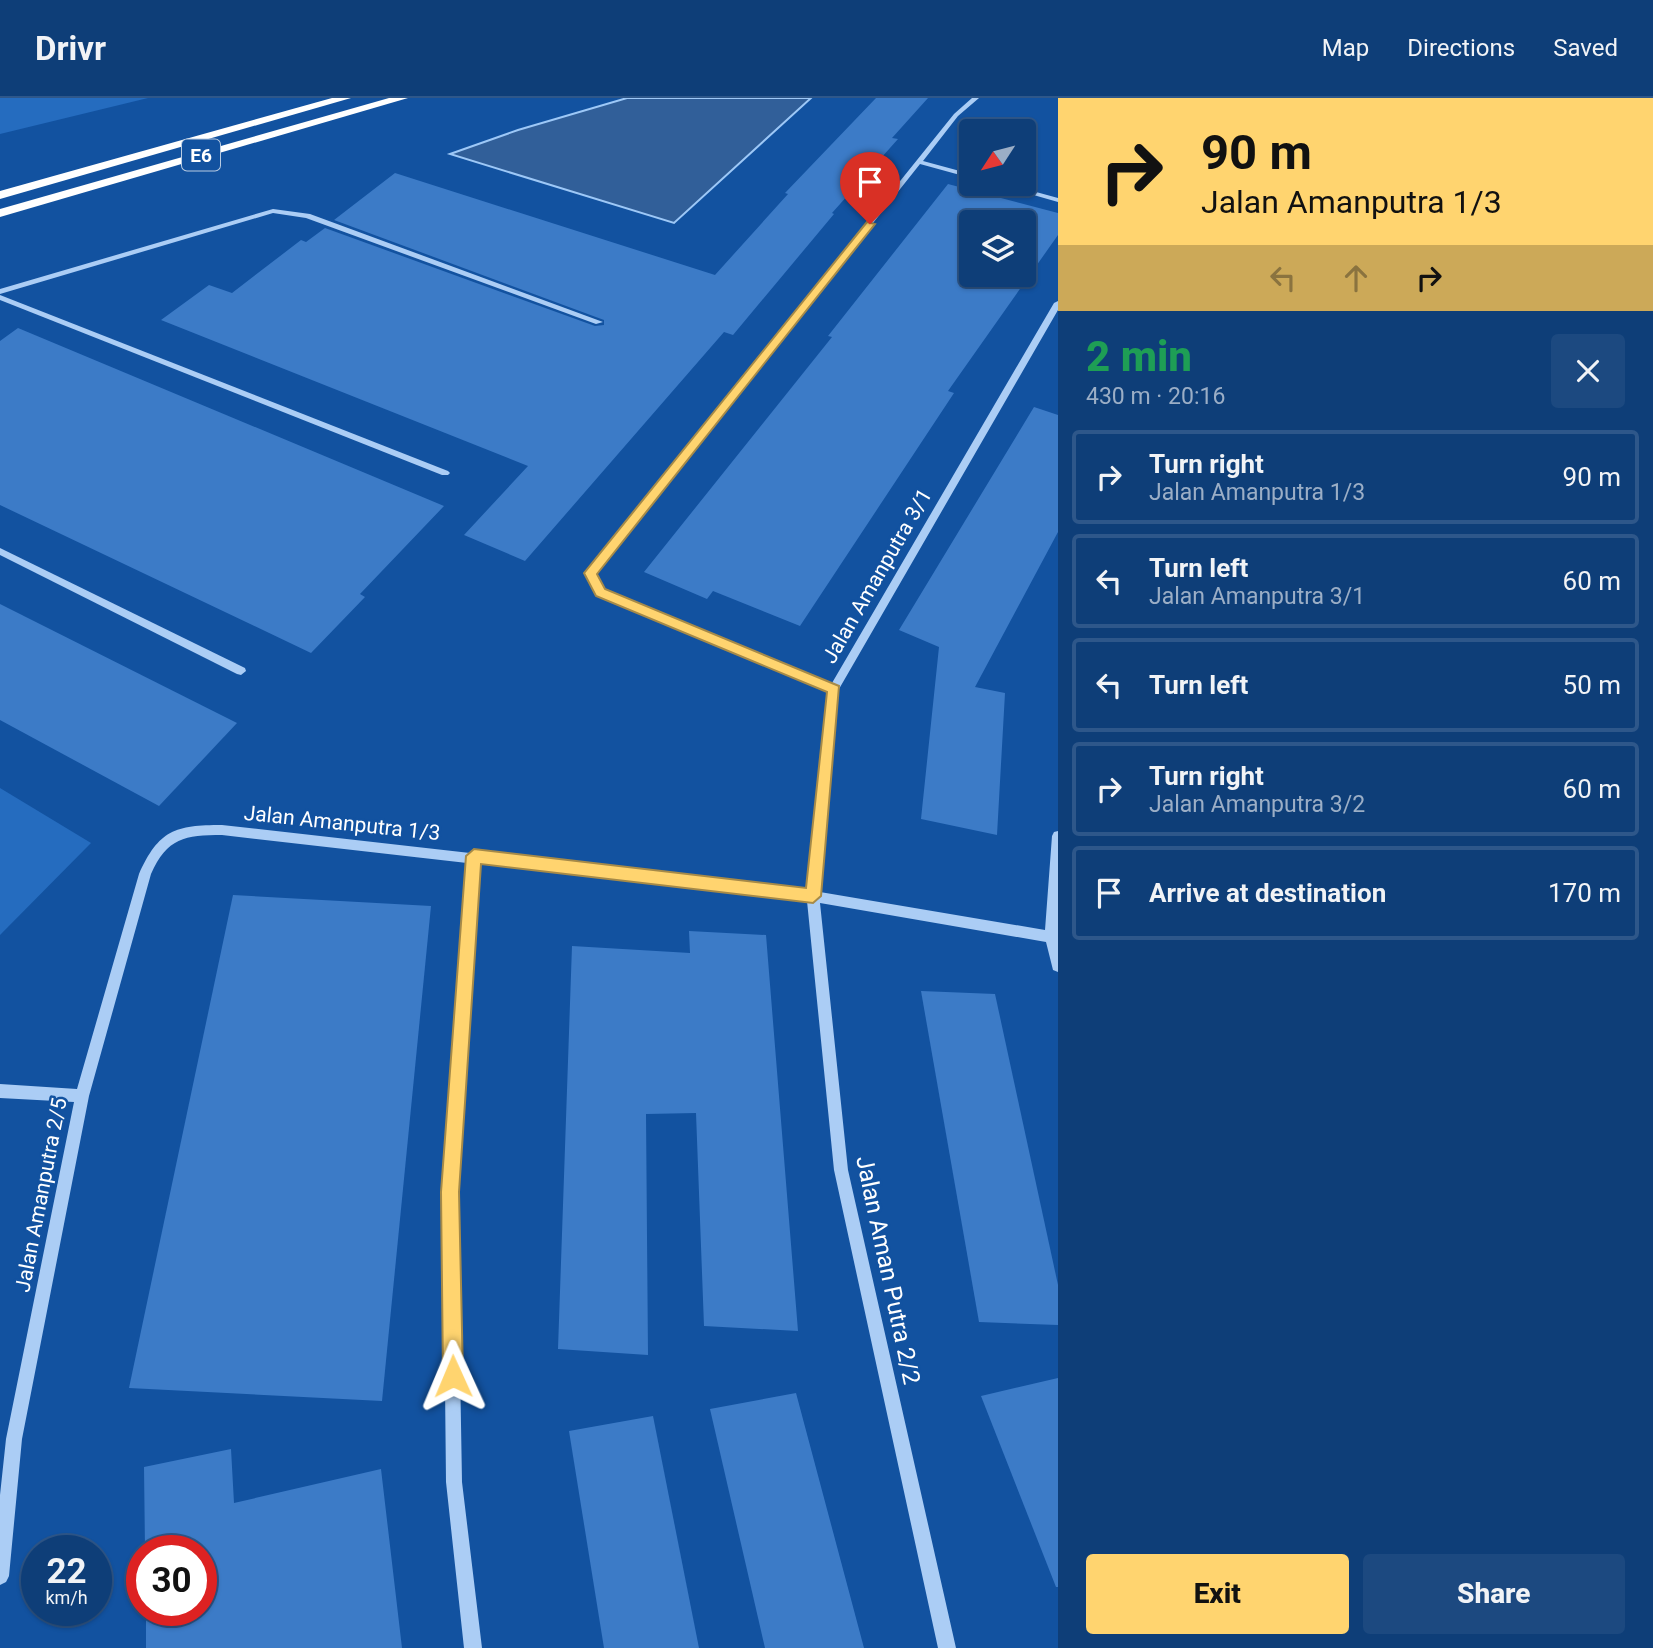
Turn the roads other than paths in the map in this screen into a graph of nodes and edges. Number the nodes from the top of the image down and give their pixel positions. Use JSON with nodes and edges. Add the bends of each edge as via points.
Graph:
{"nodes":[{"id":1,"x":345,"y":98,"type":"edge"},
{"id":2,"x":402,"y":98,"type":"edge"},
{"id":3,"x":976,"y":98,"type":"edge"},
{"id":4,"x":920,"y":162,"type":"junction"},
{"id":5,"x":959,"y":173,"type":"edge"},
{"id":6,"x":1036,"y":194,"type":"edge"},
{"id":7,"x":0,"y":195,"type":"edge"},
{"id":8,"x":1058,"y":200,"type":"edge"},
{"id":9,"x":0,"y":213,"type":"edge"},
{"id":10,"x":0,"y":295,"type":"edge"},
{"id":11,"x":1058,"y":303,"type":"edge"},
{"id":12,"x":599,"y":322,"type":"dead end"},
{"id":13,"x":445,"y":473,"type":"dead end"},
{"id":14,"x":0,"y":551,"type":"edge"},
{"id":15,"x":241,"y":671,"type":"dead end"},
{"id":16,"x":834,"y":689,"type":"junction"},
{"id":17,"x":171,"y":836,"type":"joint"},
{"id":18,"x":1058,"y":836,"type":"edge"},
{"id":19,"x":474,"y":856,"type":"junction"},
{"id":20,"x":813,"y":896,"type":"junction"},
{"id":21,"x":1051,"y":937,"type":"junction"},
{"id":22,"x":1058,"y":966,"type":"edge"},
{"id":23,"x":0,"y":1091,"type":"edge"},
{"id":24,"x":82,"y":1096,"type":"junction"},
{"id":25,"x":0,"y":1576,"type":"edge"},
{"id":26,"x":473,"y":1648,"type":"edge"},
{"id":27,"x":947,"y":1648,"type":"edge"}],
"edges":[{"from":1,"to":7,"type":"highway","number":"E6"},
{"from":2,"to":9,"type":"highway","number":"E6"},
{"from":3,"to":4,"type":"street","via":[[956,115]]},
{"from":4,"to":5,"type":"street"},
{"from":4,"to":16,"type":"street","via":[[590,573],[600,592]]},
{"from":6,"to":8,"type":"street"},
{"from":10,"to":12,"type":"street","via":[[273,211],[307,216]]},
{"from":10,"to":13,"type":"street"},
{"from":11,"to":16,"type":"street","name":"Jalan Amanputra 3/1"},
{"from":14,"to":15,"type":"street"},
{"from":16,"to":20,"type":"street","name":"Jalan Amanputra 3/1"},
{"from":17,"to":19,"type":"street","name":"Jalan Amanputra 1/3","via":[[195,829],[222,830]]},
{"from":17,"to":24,"type":"street","name":"Jalan Amanputra 2/5","via":[[154,852],[145,874]]},
{"from":18,"to":21,"type":"street"},
{"from":19,"to":20,"type":"street","name":"Jalan Amanputra 1/3"},
{"from":19,"to":26,"type":"street","via":[[450,1192],[454,1482]]},
{"from":20,"to":21,"type":"street","name":"Jalan Amanputra 1/3"},
{"from":20,"to":27,"type":"street","name":"Jalan Aman Putra 2/2","via":[[841,1170]]},
{"from":21,"to":22,"type":"street"},
{"from":23,"to":24,"type":"street"},
{"from":24,"to":25,"type":"street","name":"Jalan Amanputra 2/5","via":[[14,1439]]}]}
